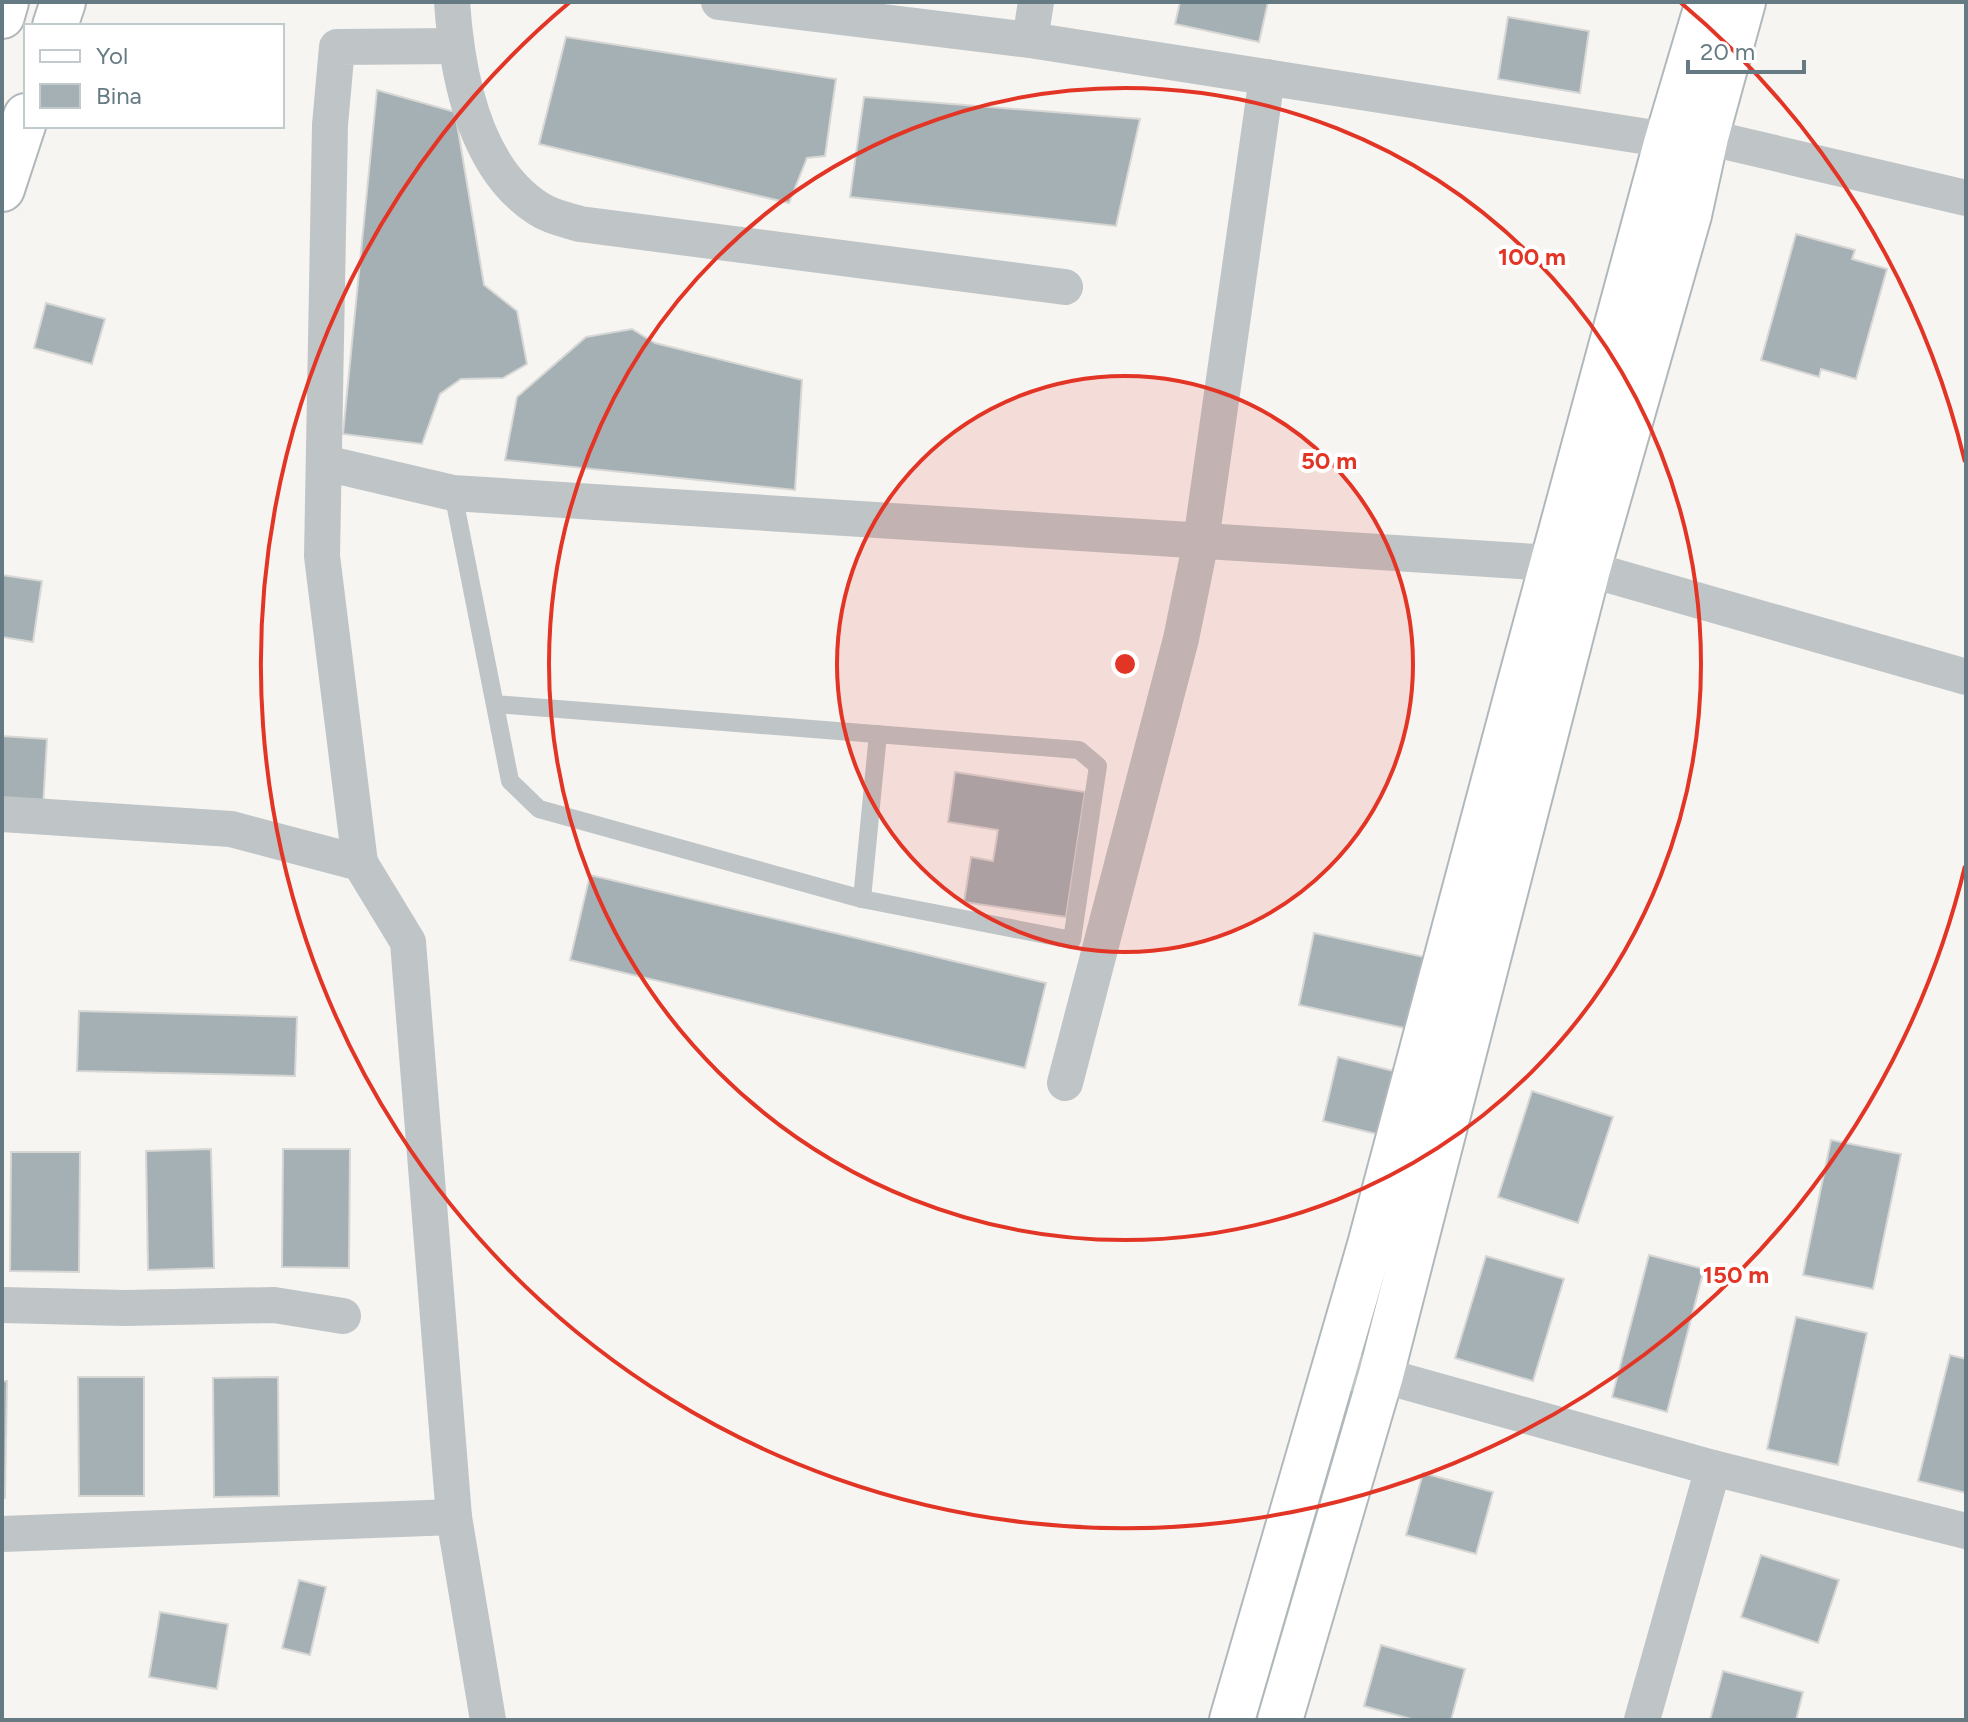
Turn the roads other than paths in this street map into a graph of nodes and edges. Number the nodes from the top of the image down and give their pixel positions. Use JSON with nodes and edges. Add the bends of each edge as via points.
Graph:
{"nodes":[{"id":1,"x":6,"y":2,"type":"edge"},
{"id":2,"x":63,"y":2,"type":"edge"},
{"id":3,"x":452,"y":2,"type":"edge"},
{"id":4,"x":719,"y":2,"type":"edge"},
{"id":5,"x":1036,"y":2,"type":"edge"},
{"id":6,"x":1708,"y":2,"type":"edge"},
{"id":7,"x":1743,"y":2,"type":"edge"},
{"id":8,"x":2,"y":16,"type":"edge"},
{"id":9,"x":56,"y":24,"type":"edge"},
{"id":10,"x":1030,"y":40,"type":"junction"},
{"id":11,"x":456,"y":46,"type":"junction"},
{"id":12,"x":1267,"y":77,"type":"junction"},
{"id":13,"x":24,"y":122,"type":"edge"},
{"id":14,"x":1687,"y":139,"type":"junction"},
{"id":15,"x":2,"y":189,"type":"edge"},
{"id":16,"x":1966,"y":198,"type":"edge"},
{"id":17,"x":1065,"y":287,"type":"dead end"},
{"id":18,"x":325,"y":463,"type":"junction"},
{"id":19,"x":453,"y":493,"type":"junction"},
{"id":20,"x":1201,"y":541,"type":"junction"},
{"id":21,"x":1570,"y":566,"type":"junction"},
{"id":22,"x":1966,"y":677,"type":"edge"},
{"id":23,"x":495,"y":704,"type":"junction"},
{"id":24,"x":878,"y":734,"type":"junction"},
{"id":25,"x":2,"y":814,"type":"edge"},
{"id":26,"x":360,"y":863,"type":"junction"},
{"id":27,"x":862,"y":899,"type":"junction"},
{"id":28,"x":1065,"y":1083,"type":"dead end"},
{"id":29,"x":2,"y":1305,"type":"edge"},
{"id":30,"x":343,"y":1316,"type":"dead end"},
{"id":31,"x":1334,"y":1371,"type":"junction"},
{"id":32,"x":1381,"y":1375,"type":"junction"},
{"id":33,"x":1713,"y":1468,"type":"junction"},
{"id":34,"x":454,"y":1517,"type":"junction"},
{"id":35,"x":1966,"y":1531,"type":"edge"},
{"id":36,"x":2,"y":1534,"type":"edge"},
{"id":37,"x":488,"y":1720,"type":"edge"},
{"id":38,"x":1232,"y":1720,"type":"edge"},
{"id":39,"x":1280,"y":1720,"type":"edge"},
{"id":40,"x":1642,"y":1720,"type":"edge"}],
"edges":[{"from":1,"to":8,"type":"main road"},
{"from":2,"to":9,"type":"main road"},
{"from":3,"to":11,"type":"street"},
{"from":4,"to":10,"type":"street"},
{"from":5,"to":10,"type":"street"},
{"from":6,"to":14,"type":"main road"},
{"from":7,"to":14,"type":"main road"},
{"from":10,"to":12,"type":"street"},
{"from":11,"to":17,"type":"street","via":[[481,141],[507,183],[541,211],[580,224]]},
{"from":11,"to":18,"type":"street","via":[[337,47],[330,125]]},
{"from":12,"to":14,"type":"street"},
{"from":12,"to":20,"type":"street"},
{"from":13,"to":15,"type":"main road"},
{"from":14,"to":16,"type":"street"},
{"from":14,"to":21,"type":"main road"},
{"from":18,"to":19,"type":"street"},
{"from":18,"to":26,"type":"street","via":[[322,556]]},
{"from":19,"to":20,"type":"street"},
{"from":19,"to":23,"type":"lane"},
{"from":20,"to":21,"type":"street"},
{"from":20,"to":28,"type":"street","via":[[1181,639]]},
{"from":21,"to":22,"type":"street"},
{"from":21,"to":31,"type":"main road"},
{"from":21,"to":32,"type":"main road"},
{"from":23,"to":24,"type":"lane"},
{"from":23,"to":27,"type":"lane","via":[[510,781],[539,809]]},
{"from":24,"to":27,"type":"lane"},
{"from":24,"to":27,"type":"lane","via":[[1079,750],[1098,766],[1072,940]]},
{"from":25,"to":26,"type":"street","via":[[231,829]]},
{"from":26,"to":34,"type":"street","via":[[408,942]]},
{"from":29,"to":30,"type":"street","via":[[274,1305]]},
{"from":31,"to":32,"type":"street"},
{"from":31,"to":38,"type":"main road"},
{"from":32,"to":33,"type":"street"},
{"from":32,"to":39,"type":"main road"},
{"from":33,"to":35,"type":"street"},
{"from":33,"to":40,"type":"street"},
{"from":34,"to":36,"type":"street"},
{"from":34,"to":37,"type":"street"}]}
